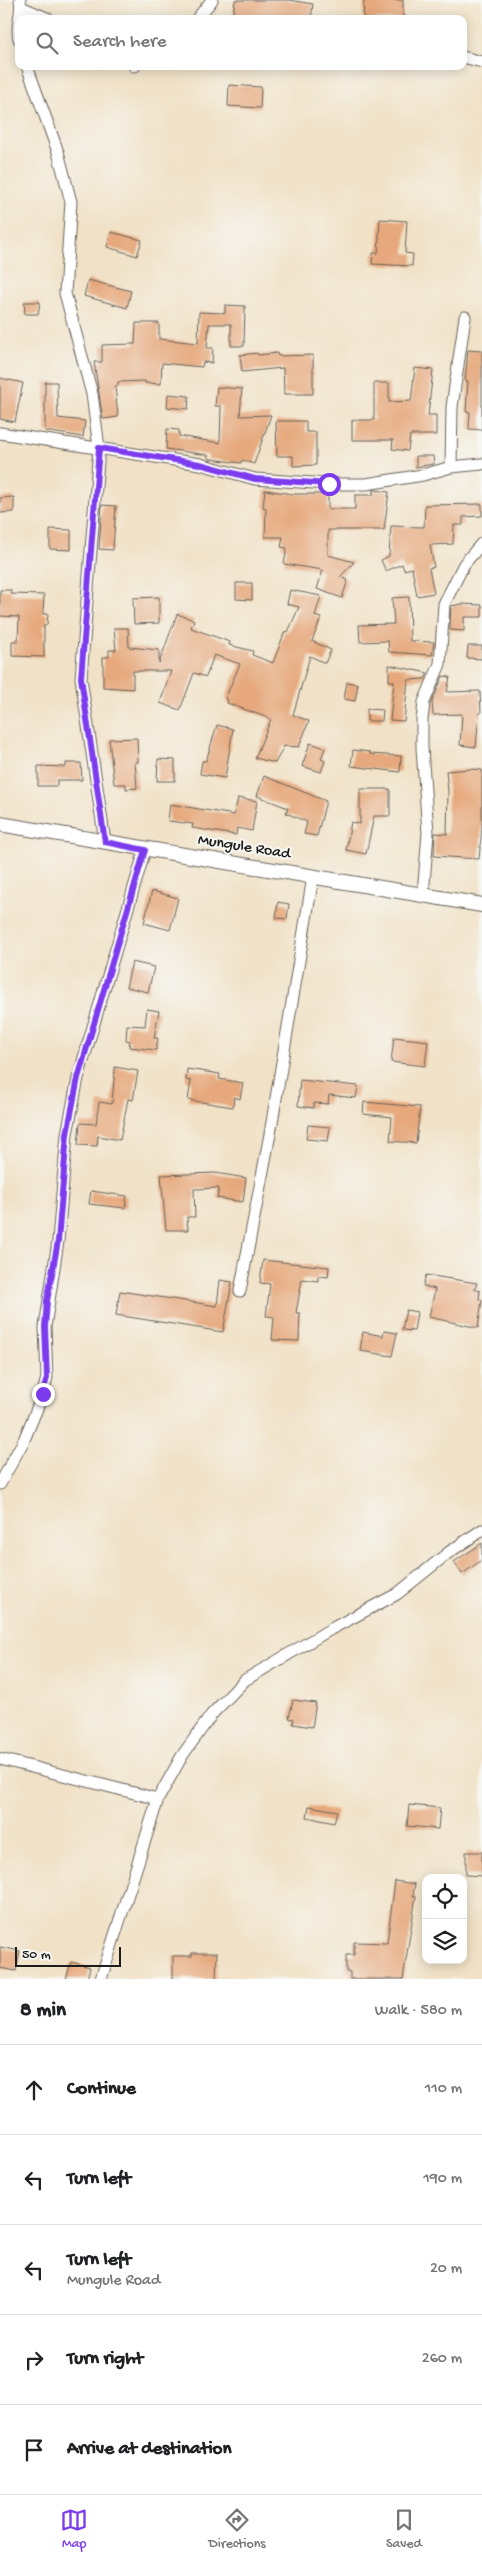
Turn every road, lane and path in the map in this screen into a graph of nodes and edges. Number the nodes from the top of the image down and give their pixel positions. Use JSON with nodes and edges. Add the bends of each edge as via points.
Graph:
{"nodes":[{"id":1,"x":212,"y":0,"type":"edge"},
{"id":2,"x":21,"y":4,"type":"edge"},
{"id":3,"x":42,"y":15,"type":"edge"},
{"id":4,"x":200,"y":15,"type":"edge"},
{"id":5,"x":467,"y":58,"type":"edge"},
{"id":6,"x":482,"y":62,"type":"edge"},
{"id":7,"x":28,"y":70,"type":"edge"},
{"id":8,"x":465,"y":317,"type":"dead end"},
{"id":9,"x":0,"y":433,"type":"edge"},
{"id":10,"x":99,"y":448,"type":"junction"},
{"id":11,"x":482,"y":464,"type":"edge"},
{"id":12,"x":451,"y":467,"type":"junction"},
{"id":13,"x":482,"y":542,"type":"edge"},
{"id":14,"x":0,"y":824,"type":"edge"},
{"id":15,"x":105,"y":842,"type":"junction"},
{"id":16,"x":145,"y":850,"type":"junction"},
{"id":17,"x":313,"y":877,"type":"junction"},
{"id":18,"x":423,"y":895,"type":"junction"},
{"id":19,"x":482,"y":905,"type":"edge"},
{"id":20,"x":240,"y":1291,"type":"dead end"},
{"id":21,"x":0,"y":1484,"type":"edge"},
{"id":22,"x":482,"y":1530,"type":"edge"},
{"id":23,"x":0,"y":1759,"type":"edge"},
{"id":24,"x":158,"y":1799,"type":"junction"},
{"id":25,"x":101,"y":1979,"type":"edge"}],
"edges":[{"from":1,"to":4,"type":"street"},
{"from":2,"to":3,"type":"street"},
{"from":5,"to":6,"type":"street"},
{"from":7,"to":10,"type":"street","via":[[58,152],[71,202],[65,293],[92,394]]},
{"from":8,"to":12,"type":"street","via":[[452,407]]},
{"from":9,"to":10,"type":"street"},
{"from":10,"to":12,"type":"street","via":[[200,464],[255,479],[329,484],[366,484]]},
{"from":10,"to":15,"type":"street","via":[[81,678]]},
{"from":11,"to":12,"type":"street"},
{"from":13,"to":18,"type":"street","via":[[464,564],[444,604],[440,664],[424,702],[422,739],[428,833]]},
{"from":14,"to":15,"type":"street","name":"Mungule Road"},
{"from":15,"to":16,"type":"street","name":"Mungule Road"},
{"from":16,"to":17,"type":"street","name":"Mungule Road"},
{"from":16,"to":21,"type":"street","via":[[78,1078],[67,1134],[58,1241],[45,1327],[47,1377],[24,1440]]},
{"from":17,"to":18,"type":"street","name":"Mungule Road"},
{"from":17,"to":20,"type":"street"},
{"from":18,"to":19,"type":"street","name":"Mungule Road"},
{"from":22,"to":24,"type":"street","via":[[448,1552],[396,1594],[245,1680],[212,1714],[182,1756]]},
{"from":23,"to":24,"type":"street"},
{"from":24,"to":25,"type":"street"}]}
